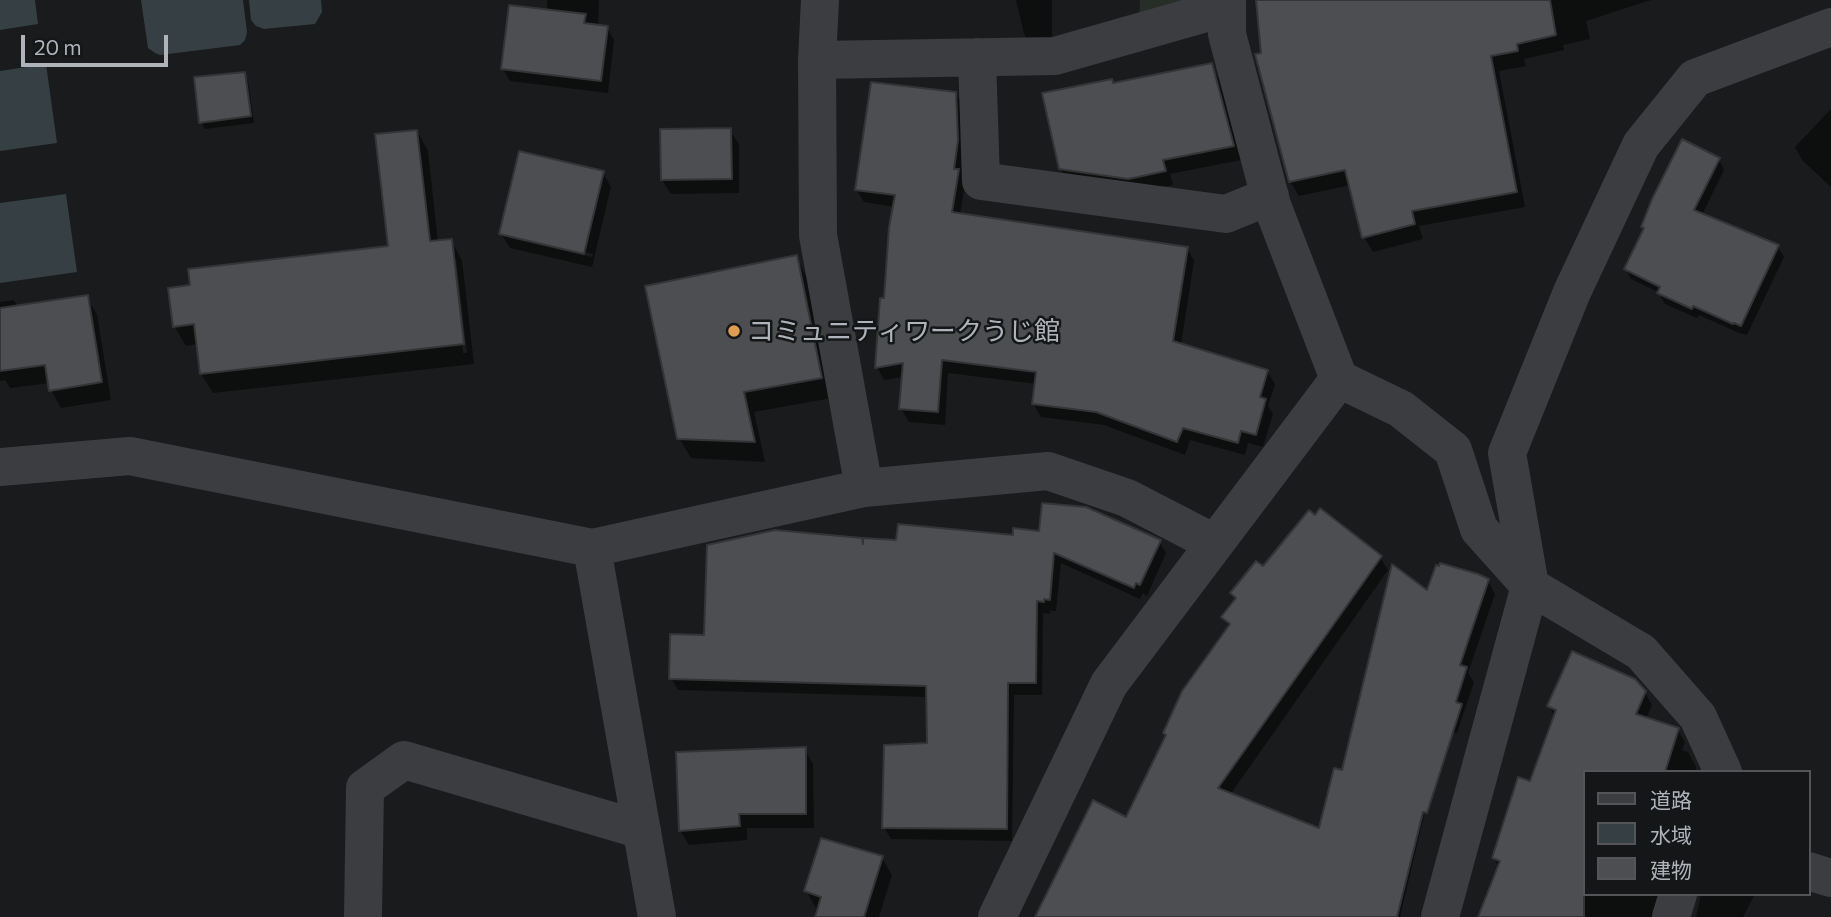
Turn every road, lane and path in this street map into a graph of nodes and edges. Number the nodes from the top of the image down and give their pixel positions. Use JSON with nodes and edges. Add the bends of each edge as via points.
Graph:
{"nodes":[{"id":1,"x":820,"y":0,"type":"edge"},
{"id":2,"x":1227,"y":4,"type":"edge"},
{"id":3,"x":1831,"y":27,"type":"edge"},
{"id":4,"x":977,"y":57,"type":"junction"},
{"id":5,"x":817,"y":60,"type":"junction"},
{"id":6,"x":1270,"y":196,"type":"junction"},
{"id":7,"x":1339,"y":379,"type":"junction"},
{"id":8,"x":0,"y":467,"type":"edge"},
{"id":9,"x":864,"y":488,"type":"junction"},
{"id":10,"x":1214,"y":543,"type":"junction"},
{"id":11,"x":592,"y":548,"type":"junction"},
{"id":12,"x":1530,"y":586,"type":"junction"},
{"id":13,"x":1720,"y":769,"type":"edge"},
{"id":14,"x":642,"y":830,"type":"junction"},
{"id":15,"x":1810,"y":872,"type":"edge"},
{"id":16,"x":1831,"y":878,"type":"edge"},
{"id":17,"x":1677,"y":896,"type":"edge"},
{"id":18,"x":363,"y":917,"type":"edge"},
{"id":19,"x":657,"y":917,"type":"edge"},
{"id":20,"x":997,"y":917,"type":"edge"},
{"id":21,"x":1440,"y":917,"type":"edge"},
{"id":22,"x":1671,"y":917,"type":"edge"}],
"edges":[{"from":1,"to":5,"type":"street"},
{"from":2,"to":4,"type":"street","via":[[1055,56]]},
{"from":2,"to":6,"type":"street","via":[[1227,34]]},
{"from":3,"to":12,"type":"street","via":[[1695,78],[1641,145],[1572,292],[1507,453]]},
{"from":4,"to":5,"type":"street"},
{"from":4,"to":6,"type":"street","via":[[981,180],[1226,214]]},
{"from":5,"to":9,"type":"street","via":[[818,235]]},
{"from":6,"to":7,"type":"street"},
{"from":7,"to":10,"type":"street"},
{"from":7,"to":12,"type":"street","via":[[1401,409],[1453,450],[1479,529]]},
{"from":8,"to":11,"type":"street","via":[[130,456]]},
{"from":9,"to":10,"type":"street","via":[[1048,471],[1127,498]]},
{"from":9,"to":11,"type":"street"},
{"from":10,"to":20,"type":"street","via":[[1109,684]]},
{"from":11,"to":14,"type":"street"},
{"from":12,"to":13,"type":"street","via":[[1641,652],[1698,717]]},
{"from":12,"to":21,"type":"street"},
{"from":14,"to":18,"type":"street","via":[[404,760],[365,788]]},
{"from":14,"to":19,"type":"street"},
{"from":15,"to":16,"type":"street"},
{"from":17,"to":22,"type":"street"}]}
